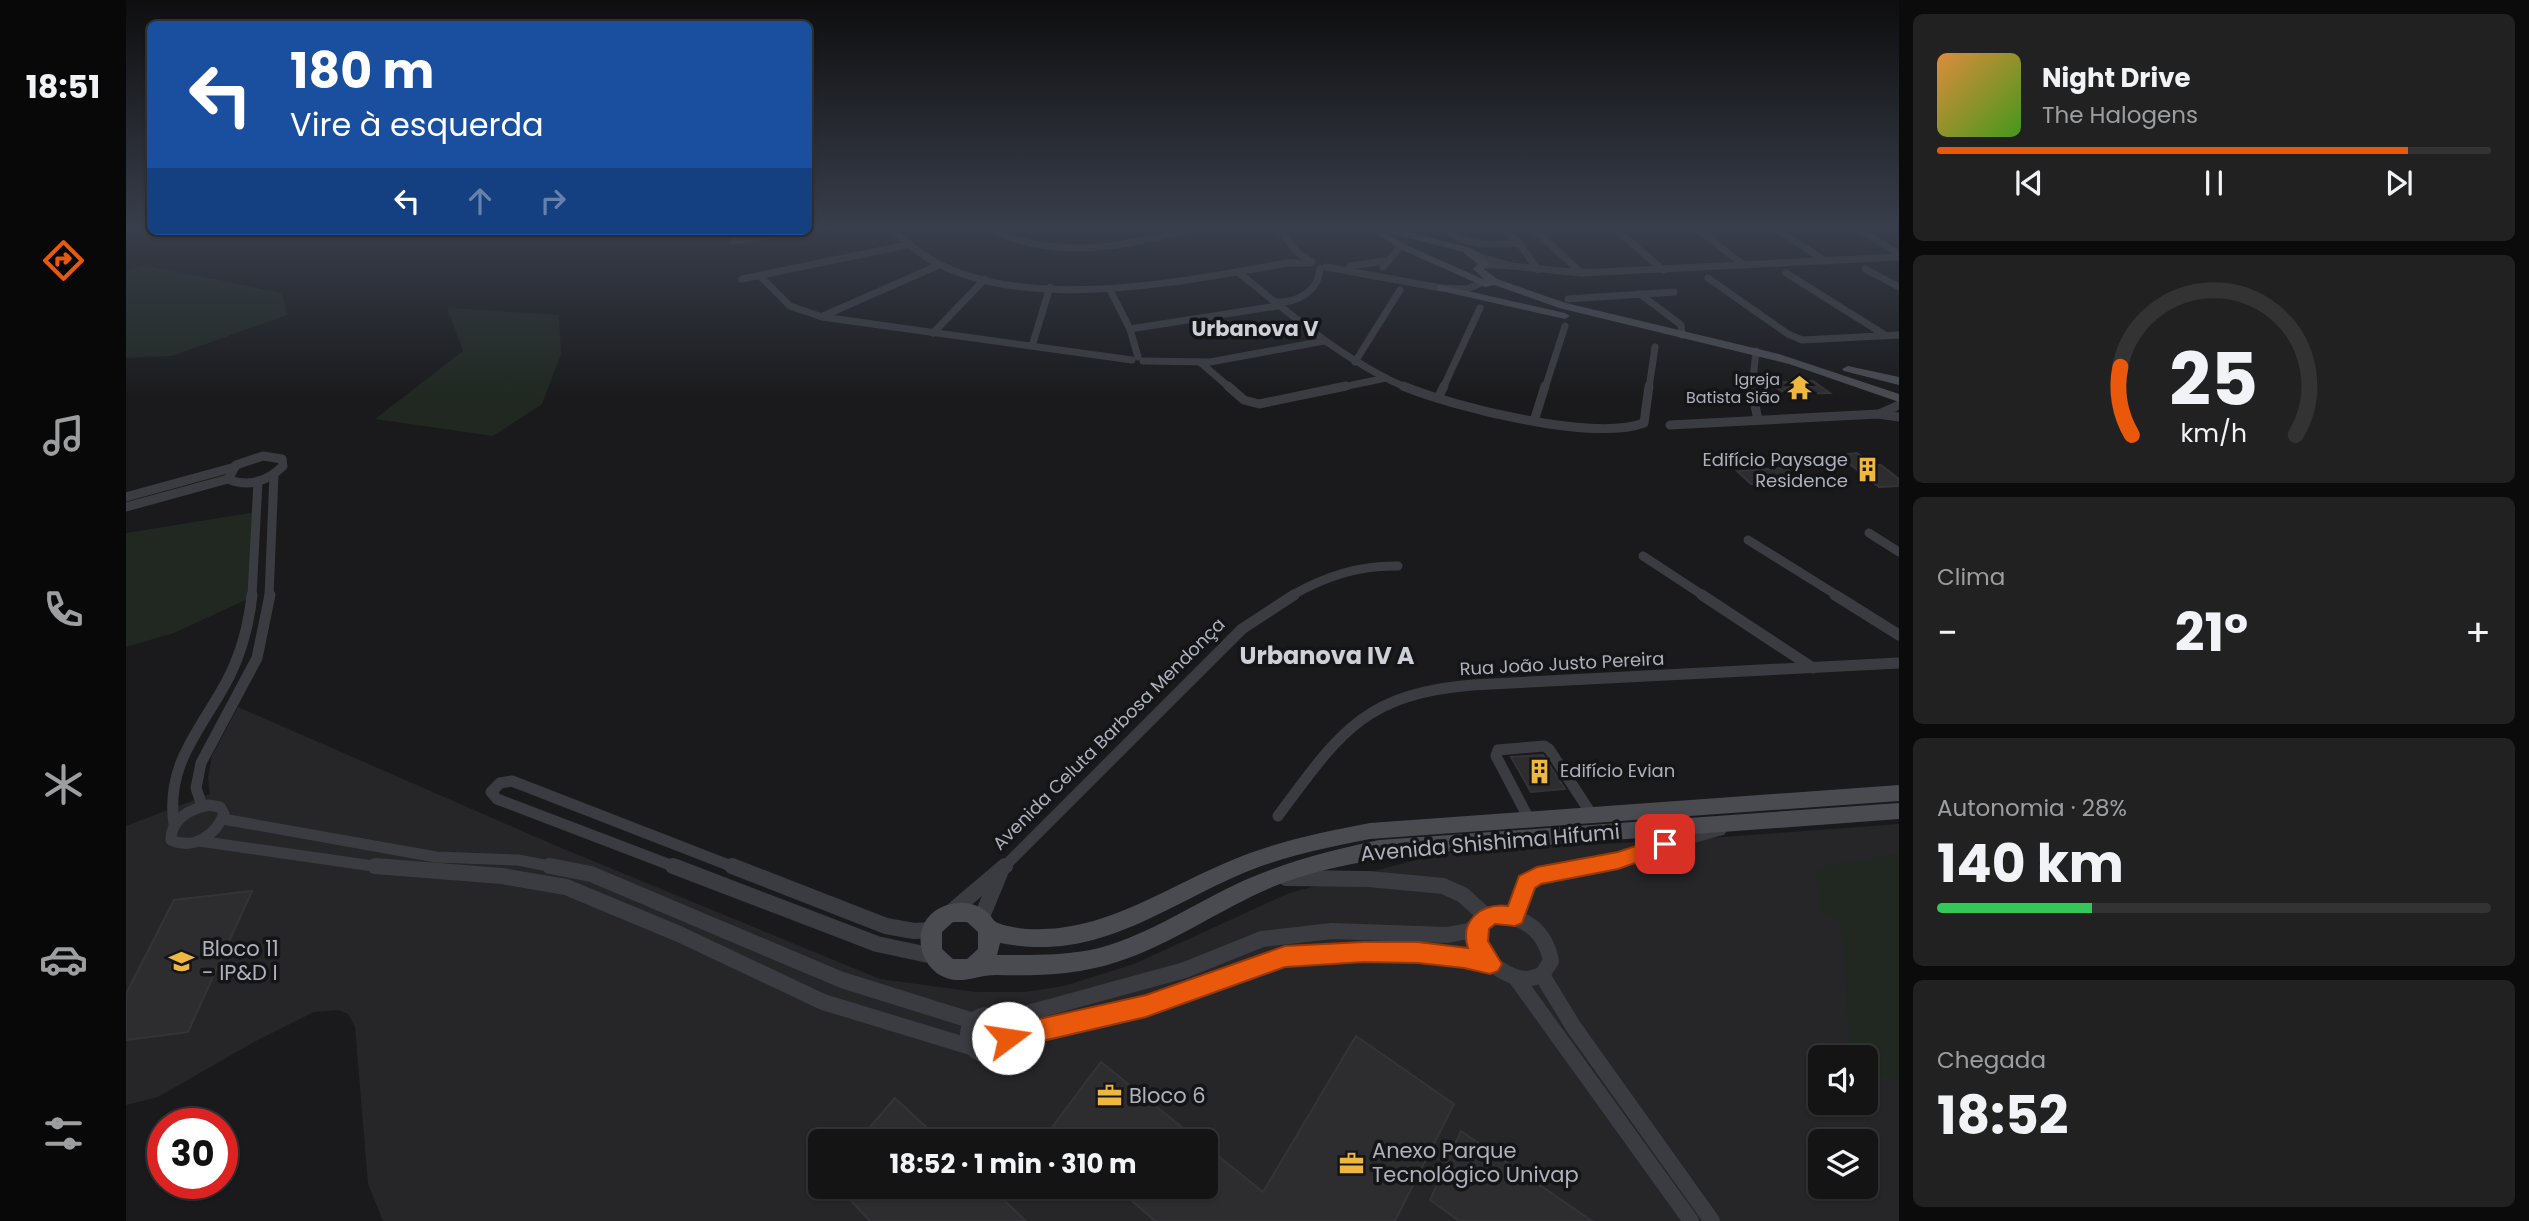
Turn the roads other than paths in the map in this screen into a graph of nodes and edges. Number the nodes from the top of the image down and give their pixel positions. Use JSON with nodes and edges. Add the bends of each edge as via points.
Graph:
{"nodes":[{"id":1,"x":768,"y":284,"type":"edge"},
{"id":2,"x":896,"y":284,"type":"edge"},
{"id":3,"x":980,"y":284,"type":"edge"},
{"id":4,"x":1025,"y":284,"type":"edge"},
{"id":5,"x":1153,"y":284,"type":"edge"},
{"id":6,"x":1253,"y":284,"type":"edge"},
{"id":7,"x":1313,"y":284,"type":"edge"},
{"id":8,"x":1421,"y":284,"type":"edge"},
{"id":9,"x":1480,"y":284,"type":"edge"},
{"id":10,"x":1491,"y":284,"type":"edge"},
{"id":11,"x":1491,"y":284,"type":"edge"},
{"id":12,"x":1717,"y":284,"type":"edge"},
{"id":13,"x":1804,"y":284,"type":"edge"},
{"id":14,"x":1049,"y":287,"type":"junction"},
{"id":15,"x":1441,"y":288,"type":"junction"},
{"id":16,"x":1110,"y":290,"type":"junction"},
{"id":17,"x":1399,"y":290,"type":"dead end"},
{"id":18,"x":1674,"y":292,"type":"dead end"},
{"id":19,"x":1640,"y":294,"type":"junction"},
{"id":20,"x":1568,"y":299,"type":"dead end"},
{"id":21,"x":1296,"y":302,"type":"junction"},
{"id":22,"x":1277,"y":304,"type":"junction"},
{"id":23,"x":1480,"y":308,"type":"dead end"},
{"id":24,"x":822,"y":317,"type":"junction"},
{"id":25,"x":1672,"y":318,"type":"junction"},
{"id":26,"x":1295,"y":319,"type":"junction"},
{"id":27,"x":1615,"y":325,"type":"junction"},
{"id":28,"x":1565,"y":326,"type":"dead end"},
{"id":29,"x":1130,"y":329,"type":"junction"},
{"id":30,"x":1661,"y":330,"type":"junction"},
{"id":31,"x":933,"y":333,"type":"junction"},
{"id":32,"x":1682,"y":335,"type":"junction"},
{"id":33,"x":1885,"y":335,"type":"junction"},
{"id":34,"x":1899,"y":335,"type":"edge"},
{"id":35,"x":1324,"y":341,"type":"junction"},
{"id":36,"x":1032,"y":346,"type":"junction"},
{"id":37,"x":1655,"y":347,"type":"dead end"},
{"id":38,"x":1755,"y":354,"type":"junction"},
{"id":39,"x":1138,"y":359,"type":"junction"},
{"id":40,"x":1355,"y":362,"type":"junction"},
{"id":41,"x":1201,"y":363,"type":"junction"},
{"id":42,"x":1386,"y":378,"type":"junction"},
{"id":43,"x":1899,"y":381,"type":"edge"},
{"id":44,"x":1438,"y":398,"type":"junction"},
{"id":45,"x":1899,"y":398,"type":"edge"},
{"id":46,"x":1899,"y":405,"type":"edge"},
{"id":47,"x":1878,"y":414,"type":"junction"},
{"id":48,"x":1899,"y":417,"type":"edge"},
{"id":49,"x":1758,"y":420,"type":"junction"},
{"id":50,"x":1534,"y":421,"type":"junction"},
{"id":51,"x":1670,"y":425,"type":"dead end"},
{"id":52,"x":235,"y":467,"type":"junction"},
{"id":53,"x":274,"y":474,"type":"junction"},
{"id":54,"x":228,"y":479,"type":"junction"},
{"id":55,"x":258,"y":481,"type":"junction"},
{"id":56,"x":126,"y":497,"type":"edge"},
{"id":57,"x":126,"y":507,"type":"edge"},
{"id":58,"x":1868,"y":533,"type":"dead end"},
{"id":59,"x":1748,"y":540,"type":"dead end"},
{"id":60,"x":1899,"y":552,"type":"edge"},
{"id":61,"x":1643,"y":556,"type":"dead end"},
{"id":62,"x":1398,"y":566,"type":"dead end"},
{"id":63,"x":1899,"y":635,"type":"edge"},
{"id":64,"x":1899,"y":663,"type":"edge"},
{"id":65,"x":1813,"y":668,"type":"junction"},
{"id":66,"x":1899,"y":793,"type":"edge"},
{"id":67,"x":202,"y":806,"type":"junction"},
{"id":68,"x":1899,"y":811,"type":"edge"},
{"id":69,"x":1591,"y":815,"type":"junction"},
{"id":70,"x":1278,"y":816,"type":"dead end"},
{"id":71,"x":223,"y":819,"type":"junction"},
{"id":72,"x":1529,"y":820,"type":"junction"},
{"id":73,"x":1747,"y":823,"type":"junction"},
{"id":74,"x":174,"y":824,"type":"junction"},
{"id":75,"x":1374,"y":840,"type":"junction"},
{"id":76,"x":199,"y":841,"type":"junction"},
{"id":77,"x":1001,"y":870,"type":"junction"},
{"id":78,"x":1272,"y":878,"type":"junction"},
{"id":79,"x":1515,"y":916,"type":"junction"},
{"id":80,"x":1483,"y":921,"type":"junction"},
{"id":81,"x":940,"y":922,"type":"junction"},
{"id":82,"x":985,"y":925,"type":"junction"},
{"id":83,"x":933,"y":956,"type":"junction"},
{"id":84,"x":1490,"y":964,"type":"junction"},
{"id":85,"x":976,"y":965,"type":"junction"},
{"id":86,"x":1542,"y":975,"type":"junction"},
{"id":87,"x":1516,"y":978,"type":"junction"},
{"id":88,"x":1002,"y":1020,"type":"junction"},
{"id":89,"x":972,"y":1021,"type":"junction"},
{"id":90,"x":1008,"y":1038,"type":"junction"},
{"id":91,"x":971,"y":1047,"type":"junction"},
{"id":92,"x":1691,"y":1221,"type":"edge"},
{"id":93,"x":1712,"y":1221,"type":"edge"}],
"edges":[{"from":1,"to":24,"type":"street","via":[[790,306]]},
{"from":2,"to":24,"type":"street"},
{"from":3,"to":31,"type":"street"},
{"from":4,"to":14,"type":"street"},
{"from":5,"to":16,"type":"street"},
{"from":6,"to":22,"type":"street"},
{"from":7,"to":21,"type":"street"},
{"from":8,"to":15,"type":"street"},
{"from":9,"to":15,"type":"street","via":[[1467,289]]},
{"from":10,"to":27,"type":"street"},
{"from":11,"to":30,"type":"street"},
{"from":12,"to":33,"type":"street","via":[[1788,334],[1813,342]]},
{"from":13,"to":33,"type":"street"},
{"from":14,"to":16,"type":"street"},
{"from":14,"to":36,"type":"street"},
{"from":15,"to":27,"type":"street"},
{"from":16,"to":29,"type":"street"},
{"from":17,"to":40,"type":"street"},
{"from":18,"to":19,"type":"street"},
{"from":19,"to":20,"type":"street"},
{"from":19,"to":25,"type":"street"},
{"from":21,"to":22,"type":"street"},
{"from":21,"to":26,"type":"street"},
{"from":22,"to":26,"type":"street"},
{"from":22,"to":29,"type":"street"},
{"from":23,"to":44,"type":"street"},
{"from":24,"to":31,"type":"street"},
{"from":25,"to":30,"type":"street"},
{"from":25,"to":32,"type":"street","via":[[1681,325]]},
{"from":26,"to":35,"type":"street"},
{"from":27,"to":38,"type":"street"},
{"from":28,"to":50,"type":"street"},
{"from":29,"to":39,"type":"street"},
{"from":30,"to":32,"type":"street"},
{"from":31,"to":36,"type":"street"},
{"from":32,"to":38,"type":"street"},
{"from":33,"to":34,"type":"street"},
{"from":35,"to":40,"type":"street"},
{"from":35,"to":41,"type":"street"},
{"from":36,"to":39,"type":"street"},
{"from":37,"to":50,"type":"street","via":[[1644,423],[1612,428]]},
{"from":38,"to":43,"type":"street"},
{"from":38,"to":45,"type":"street"},
{"from":38,"to":46,"type":"street"},
{"from":38,"to":49,"type":"street","via":[[1751,385]]},
{"from":39,"to":41,"type":"street"},
{"from":40,"to":42,"type":"street"},
{"from":41,"to":42,"type":"street","via":[[1244,400],[1259,404]]},
{"from":42,"to":44,"type":"street"},
{"from":44,"to":50,"type":"street"},
{"from":46,"to":47,"type":"street"},
{"from":47,"to":48,"type":"street"},
{"from":47,"to":49,"type":"street"},
{"from":49,"to":51,"type":"street"},
{"from":52,"to":53,"type":"street","via":[[272,456],[283,462]]},
{"from":52,"to":54,"type":"street"},
{"from":52,"to":56,"type":"street"},
{"from":53,"to":55,"type":"street"},
{"from":53,"to":67,"type":"street","via":[[262,643],[201,763],[196,788]]},
{"from":54,"to":55,"type":"street","via":[[242,484]]},
{"from":54,"to":57,"type":"street"},
{"from":55,"to":74,"type":"street","via":[[248,629],[229,678],[173,780],[170,809]]},
{"from":58,"to":60,"type":"street"},
{"from":59,"to":63,"type":"street"},
{"from":61,"to":65,"type":"street"},
{"from":62,"to":77,"type":"street","name":"Avenida Celuta Barbosa Mendonça","via":[[1373,564],[1342,572],[1242,629]]},
{"from":64,"to":65,"type":"street","name":"Rua João Justo Pereira"},
{"from":65,"to":70,"type":"street","name":"Rua João Justo Pereira","via":[[1476,686],[1405,697],[1352,725]]},
{"from":66,"to":69,"type":"street","name":"Avenida Shishima Hifumi"},
{"from":67,"to":71,"type":"street","via":[[220,807]]},
{"from":67,"to":74,"type":"street"},
{"from":68,"to":73,"type":"street","name":"Avenida Shishima Hifumi"},
{"from":69,"to":72,"type":"street","name":"Avenida Shishima Hifumi"},
{"from":69,"to":72,"type":"street","via":[[1549,748],[1497,750]]},
{"from":71,"to":76,"type":"street"},
{"from":71,"to":89,"type":"street","via":[[436,857],[518,860],[591,874],[842,980]]},
{"from":72,"to":75,"type":"street","name":"Avenida Shishima Hifumi"},
{"from":73,"to":75,"type":"street","name":"Avenida Shishima Hifumi"},
{"from":73,"to":79,"type":"street","via":[[1603,864],[1537,876],[1526,882]]},
{"from":74,"to":76,"type":"street","via":[[170,836],[176,844]]},
{"from":75,"to":78,"type":"street","name":"Avenida Shishima Hifumi"},
{"from":75,"to":82,"type":"street","name":"Avenida Shishima Hifumi","via":[[1293,846],[1239,866],[1117,925],[1074,937],[1006,936]]},
{"from":76,"to":91,"type":"street","via":[[566,887],[823,1002]]},
{"from":77,"to":81,"type":"street","name":"Avenida Celuta Barbosa Mendonça"},
{"from":77,"to":82,"type":"street","name":"Avenida Celuta Barbosa Mendonça"},
{"from":78,"to":80,"type":"street","via":[[1369,879],[1443,886],[1463,895]]},
{"from":78,"to":85,"type":"street","name":"Avenida Shishima Hifumi","via":[[1157,935],[1097,958]]},
{"from":79,"to":80,"type":"street","via":[[1495,914]]},
{"from":79,"to":86,"type":"street","via":[[1545,940],[1551,961]]},
{"from":80,"to":84,"type":"street","via":[[1477,944]]},
{"from":80,"to":88,"type":"street","via":[[1469,931],[1447,935],[1332,931],[1262,939],[1185,971]]},
{"from":81,"to":82,"type":"street","via":[[965,912]]},
{"from":81,"to":83,"type":"street","via":[[930,947]]},
{"from":81,"to":83,"type":"street","via":[[914,931],[886,926],[512,781],[500,783],[491,792],[497,799],[877,944]]},
{"from":82,"to":85,"type":"street","via":[[989,950]]},
{"from":83,"to":85,"type":"street","via":[[957,970]]},
{"from":84,"to":87,"type":"street"},
{"from":84,"to":90,"type":"street","via":[[1418,953],[1285,957],[1146,1006]]},
{"from":86,"to":87,"type":"street"},
{"from":86,"to":93,"type":"street"},
{"from":87,"to":92,"type":"street"},
{"from":88,"to":89,"type":"street","via":[[984,1014]]},
{"from":88,"to":90,"type":"street"},
{"from":89,"to":91,"type":"street","via":[[967,1034]]},
{"from":90,"to":91,"type":"street","via":[[1002,1049],[990,1055]]}]}
